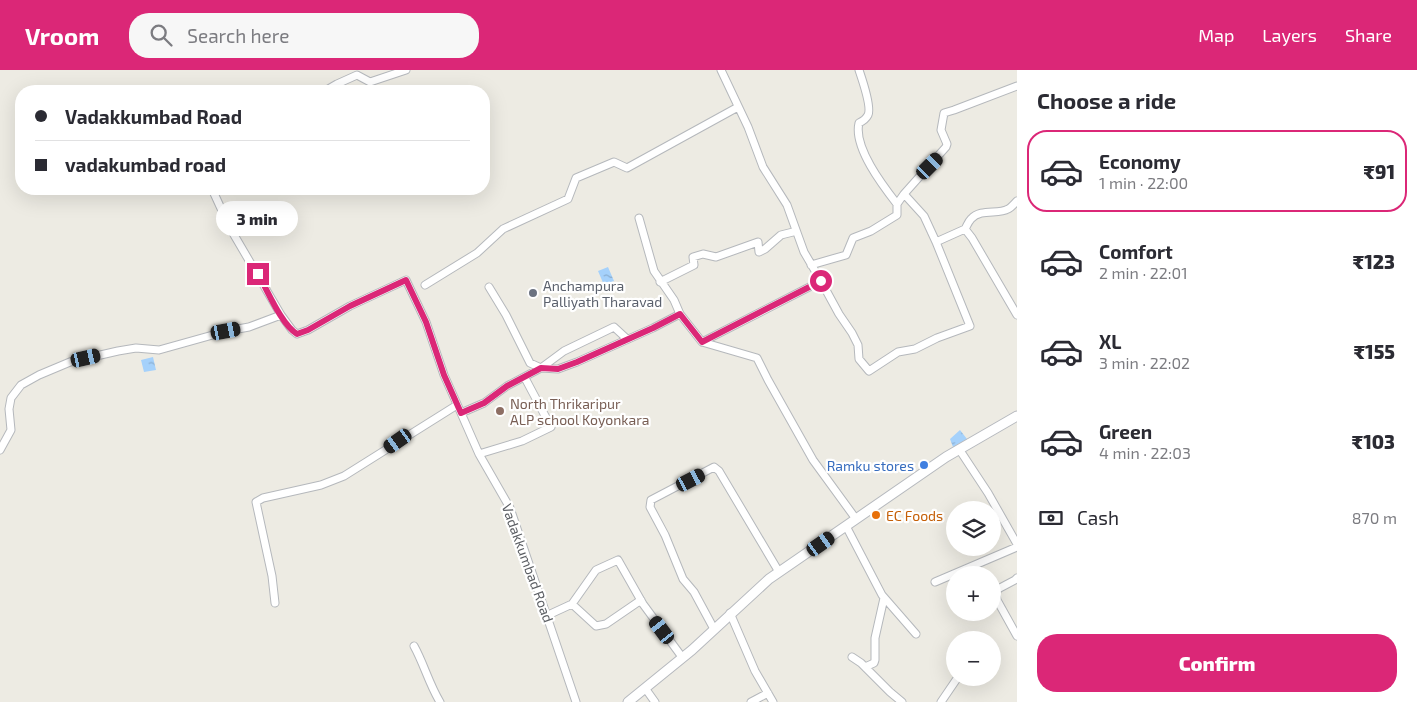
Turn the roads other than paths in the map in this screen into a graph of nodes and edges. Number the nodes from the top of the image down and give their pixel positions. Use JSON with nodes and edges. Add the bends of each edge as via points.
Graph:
{"nodes":[{"id":1,"x":406,"y":70,"type":"edge"},
{"id":2,"x":720,"y":70,"type":"edge"},
{"id":3,"x":859,"y":70,"type":"edge"},
{"id":4,"x":335,"y":85,"type":"edge"},
{"id":5,"x":1017,"y":86,"type":"edge"},
{"id":6,"x":738,"y":107,"type":"junction"},
{"id":7,"x":904,"y":194,"type":"junction"},
{"id":8,"x":215,"y":195,"type":"edge"},
{"id":9,"x":1017,"y":201,"type":"edge"},
{"id":10,"x":897,"y":204,"type":"junction"},
{"id":11,"x":639,"y":218,"type":"dead end"},
{"id":12,"x":965,"y":229,"type":"junction"},
{"id":13,"x":793,"y":232,"type":"dead end"},
{"id":14,"x":936,"y":242,"type":"junction"},
{"id":15,"x":810,"y":265,"type":"junction"},
{"id":16,"x":821,"y":281,"type":"junction"},
{"id":17,"x":660,"y":282,"type":"junction"},
{"id":18,"x":425,"y":285,"type":"dead end"},
{"id":19,"x":489,"y":287,"type":"dead end"},
{"id":20,"x":680,"y":314,"type":"junction"},
{"id":21,"x":281,"y":315,"type":"junction"},
{"id":22,"x":1017,"y":315,"type":"edge"},
{"id":23,"x":627,"y":339,"type":"junction"},
{"id":24,"x":702,"y":342,"type":"junction"},
{"id":25,"x":541,"y":368,"type":"junction"},
{"id":26,"x":525,"y":378,"type":"junction"},
{"id":27,"x":457,"y":404,"type":"junction"},
{"id":28,"x":461,"y":413,"type":"junction"},
{"id":29,"x":1017,"y":416,"type":"edge"},
{"id":30,"x":0,"y":450,"type":"edge"},
{"id":31,"x":959,"y":450,"type":"junction"},
{"id":32,"x":479,"y":454,"type":"junction"},
{"id":33,"x":856,"y":519,"type":"junction"},
{"id":34,"x":846,"y":526,"type":"junction"},
{"id":35,"x":1017,"y":545,"type":"edge"},
{"id":36,"x":779,"y":572,"type":"junction"},
{"id":37,"x":1017,"y":578,"type":"edge"},
{"id":38,"x":935,"y":582,"type":"dead end"},
{"id":39,"x":884,"y":598,"type":"junction"},
{"id":40,"x":640,"y":600,"type":"junction"},
{"id":41,"x":275,"y":603,"type":"dead end"},
{"id":42,"x":572,"y":604,"type":"junction"},
{"id":43,"x":730,"y":613,"type":"junction"},
{"id":44,"x":546,"y":616,"type":"junction"},
{"id":45,"x":714,"y":629,"type":"junction"},
{"id":46,"x":916,"y":634,"type":"dead end"},
{"id":47,"x":1017,"y":636,"type":"edge"},
{"id":48,"x":414,"y":646,"type":"dead end"},
{"id":49,"x":682,"y":657,"type":"junction"},
{"id":50,"x":852,"y":657,"type":"dead end"},
{"id":51,"x":865,"y":668,"type":"junction"},
{"id":52,"x":952,"y":686,"type":"edge"},
{"id":53,"x":645,"y":688,"type":"junction"},
{"id":54,"x":768,"y":693,"type":"junction"},
{"id":55,"x":440,"y":702,"type":"edge"},
{"id":56,"x":576,"y":702,"type":"edge"},
{"id":57,"x":628,"y":702,"type":"edge"},
{"id":58,"x":655,"y":702,"type":"edge"},
{"id":59,"x":751,"y":702,"type":"edge"},
{"id":60,"x":773,"y":702,"type":"edge"},
{"id":61,"x":902,"y":702,"type":"edge"},
{"id":62,"x":941,"y":702,"type":"edge"}],
"edges":[{"from":1,"to":4,"type":"street","via":[[370,82],[357,75]]},
{"from":2,"to":6,"type":"street"},
{"from":3,"to":10,"type":"street","via":[[869,105],[869,113],[858,128],[862,145],[872,172]]},
{"from":5,"to":7,"type":"street","via":[[944,112],[941,130],[948,144]]},
{"from":6,"to":15,"type":"street","via":[[763,167],[787,205]]},
{"from":6,"to":18,"type":"street","via":[[627,168],[614,162],[576,178],[568,199],[503,229],[477,253]]},
{"from":7,"to":10,"type":"street"},
{"from":7,"to":14,"type":"street","via":[[924,216]]},
{"from":8,"to":21,"type":"street","via":[[230,228]]},
{"from":9,"to":12,"type":"street","via":[[1008,210],[985,212],[974,217]]},
{"from":10,"to":15,"type":"street","via":[[898,215],[853,238],[846,255]]},
{"from":11,"to":17,"type":"street"},
{"from":12,"to":14,"type":"street"},
{"from":12,"to":22,"type":"street"},
{"from":13,"to":17,"type":"street","via":[[781,235],[759,252],[758,242],[716,257],[704,254],[693,257],[694,265]]},
{"from":14,"to":16,"type":"street","via":[[970,326],[898,352],[869,371],[859,359],[858,345],[852,332]]},
{"from":15,"to":16,"type":"street"},
{"from":16,"to":24,"type":"street"},
{"from":17,"to":20,"type":"street"},
{"from":19,"to":25,"type":"street","via":[[530,363]]},
{"from":20,"to":23,"type":"street"},
{"from":20,"to":24,"type":"street"},
{"from":21,"to":27,"type":"street","name":"Vadakkumbad Road","via":[[292,330],[300,334],[406,280],[426,322]]},
{"from":21,"to":30,"type":"street","via":[[249,327],[159,350],[136,348],[118,351],[70,362],[39,374],[21,385],[11,398],[11,430]]},
{"from":23,"to":25,"type":"street","via":[[558,369]]},
{"from":23,"to":25,"type":"street","via":[[614,327],[564,351]]},
{"from":24,"to":33,"type":"street","via":[[757,358],[813,460]]},
{"from":25,"to":26,"type":"street"},
{"from":26,"to":28,"type":"street"},
{"from":26,"to":32,"type":"street","via":[[551,427],[522,441]]},
{"from":27,"to":28,"type":"street","name":"Vadakkumbad Road"},
{"from":27,"to":41,"type":"street","via":[[344,476],[256,502]]},
{"from":28,"to":32,"type":"street","name":"Vadakkumbad Road"},
{"from":29,"to":31,"type":"main road"},
{"from":31,"to":33,"type":"main road"},
{"from":31,"to":35,"type":"street"},
{"from":32,"to":44,"type":"street","name":"Vadakkumbad Road","via":[[510,508]]},
{"from":33,"to":34,"type":"main road"},
{"from":34,"to":36,"type":"main road"},
{"from":34,"to":39,"type":"street"},
{"from":35,"to":38,"type":"street"},
{"from":36,"to":43,"type":"main road"},
{"from":36,"to":45,"type":"street","via":[[714,467],[651,500],[650,507],[683,579]]},
{"from":37,"to":47,"type":"street","via":[[998,588],[996,594]]},
{"from":39,"to":46,"type":"street"},
{"from":39,"to":51,"type":"street","via":[[875,638],[875,660]]},
{"from":40,"to":42,"type":"street","via":[[606,624],[596,626]]},
{"from":40,"to":42,"type":"street","via":[[618,560],[596,570]]},
{"from":40,"to":49,"type":"street"},
{"from":42,"to":44,"type":"street"},
{"from":43,"to":45,"type":"main road"},
{"from":43,"to":54,"type":"street"},
{"from":44,"to":56,"type":"street","name":"Vadakkumbad Road"},
{"from":45,"to":49,"type":"main road"},
{"from":48,"to":55,"type":"street"},
{"from":49,"to":53,"type":"main road"},
{"from":50,"to":51,"type":"street"},
{"from":51,"to":61,"type":"street"},
{"from":52,"to":62,"type":"street"},
{"from":53,"to":57,"type":"main road"},
{"from":53,"to":58,"type":"street"},
{"from":54,"to":59,"type":"street"},
{"from":54,"to":60,"type":"street"}]}
